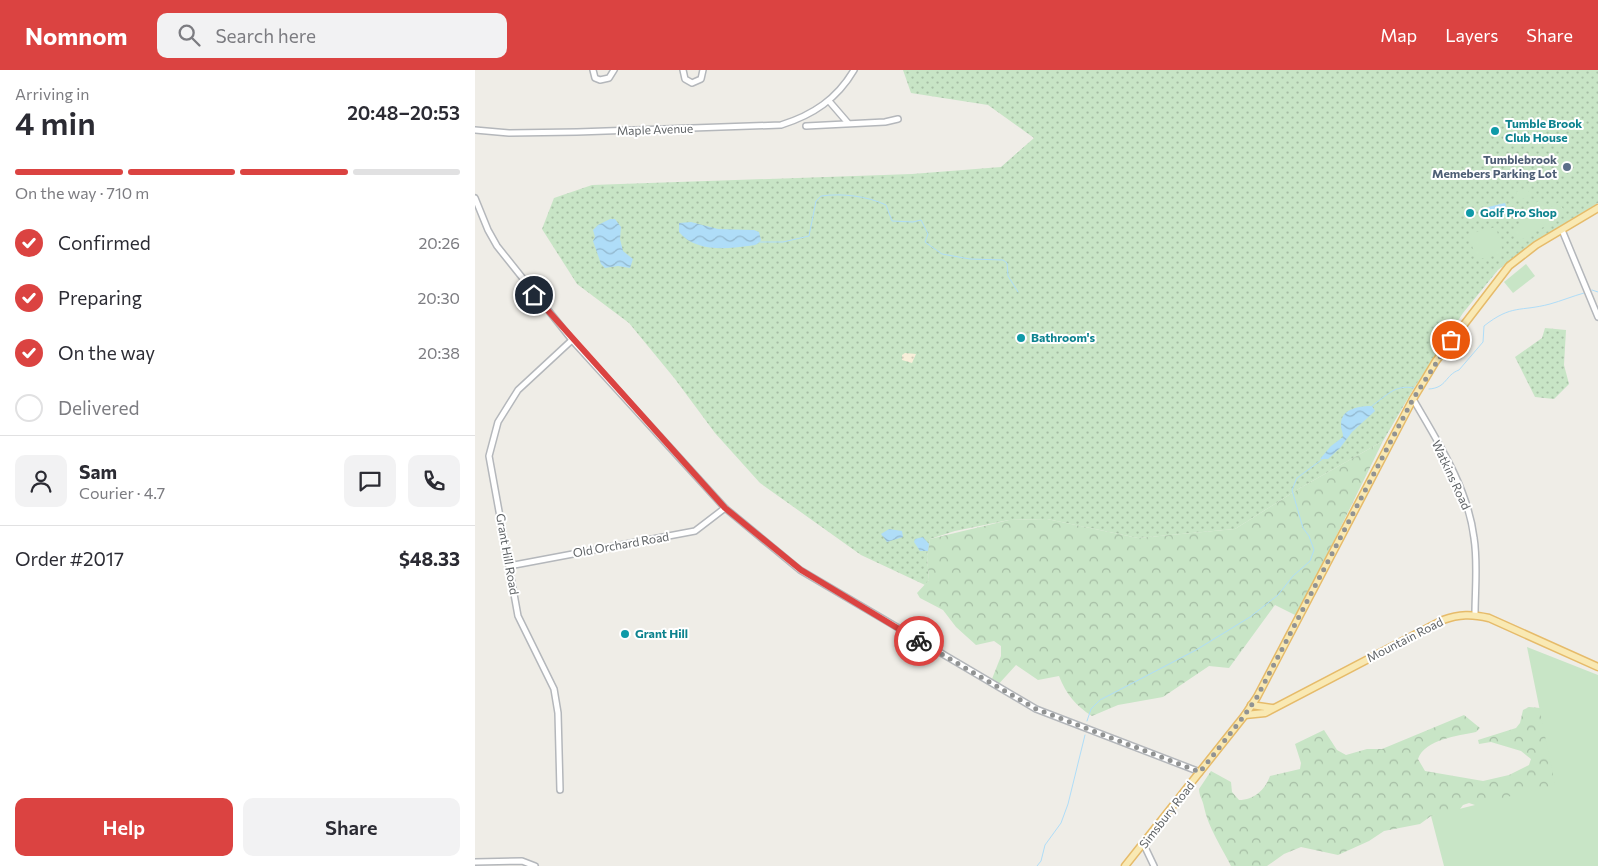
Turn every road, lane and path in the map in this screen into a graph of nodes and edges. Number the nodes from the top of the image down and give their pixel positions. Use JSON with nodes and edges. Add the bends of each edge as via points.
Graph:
{"nodes":[{"id":1,"x":593,"y":70,"type":"edge"},
{"id":2,"x":614,"y":70,"type":"edge"},
{"id":3,"x":683,"y":70,"type":"edge"},
{"id":4,"x":703,"y":70,"type":"edge"},
{"id":5,"x":854,"y":70,"type":"edge"},
{"id":6,"x":829,"y":101,"type":"junction"},
{"id":7,"x":897,"y":119,"type":"dead end"},
{"id":8,"x":847,"y":122,"type":"junction"},
{"id":9,"x":806,"y":126,"type":"dead end"},
{"id":10,"x":475,"y":130,"type":"edge"},
{"id":11,"x":475,"y":198,"type":"edge"},
{"id":12,"x":1598,"y":208,"type":"edge"},
{"id":13,"x":478,"y":214,"type":"edge"},
{"id":14,"x":1562,"y":230,"type":"junction"},
{"id":15,"x":1598,"y":317,"type":"edge"},
{"id":16,"x":572,"y":340,"type":"junction"},
{"id":17,"x":1413,"y":399,"type":"junction"},
{"id":18,"x":725,"y":508,"type":"junction"},
{"id":19,"x":509,"y":566,"type":"junction"},
{"id":20,"x":1475,"y":615,"type":"junction"},
{"id":21,"x":1598,"y":667,"type":"edge"},
{"id":22,"x":1251,"y":705,"type":"junction"},
{"id":23,"x":1272,"y":708,"type":"junction"},
{"id":24,"x":1245,"y":714,"type":"junction"},
{"id":25,"x":1200,"y":772,"type":"junction"},
{"id":26,"x":560,"y":790,"type":"dead end"},
{"id":27,"x":1144,"y":845,"type":"junction"},
{"id":28,"x":475,"y":862,"type":"edge"},
{"id":29,"x":535,"y":865,"type":"edge"},
{"id":30,"x":1125,"y":866,"type":"edge"},
{"id":31,"x":1154,"y":866,"type":"edge"}],
"edges":[{"from":1,"to":2,"type":"street","via":[[595,78],[601,80],[609,78]]},
{"from":3,"to":4,"type":"street","via":[[685,78],[693,83],[701,79]]},
{"from":5,"to":6,"type":"street","name":"Maple Avenue","via":[[846,84]]},
{"from":6,"to":8,"type":"street"},
{"from":6,"to":10,"type":"street","name":"Maple Avenue","via":[[796,120],[766,126],[509,133]]},
{"from":7,"to":8,"type":"street"},
{"from":8,"to":9,"type":"street"},
{"from":11,"to":13,"type":"street"},
{"from":12,"to":14,"type":"main road","name":"Simsbury Road"},
{"from":13,"to":16,"type":"street","via":[[497,246]]},
{"from":14,"to":15,"type":"street"},
{"from":14,"to":17,"type":"main road","name":"Simsbury Road","via":[[1522,254],[1497,280],[1436,361]]},
{"from":16,"to":18,"type":"street"},
{"from":16,"to":19,"type":"street","name":"Grant Hill Road","via":[[525,382],[498,422],[489,456]]},
{"from":17,"to":20,"type":"street","name":"Watkins Road","via":[[1454,475],[1471,519],[1476,559]]},
{"from":17,"to":22,"type":"main road","name":"Simsbury Road"},
{"from":18,"to":19,"type":"street","name":"Old Orchard Road","via":[[695,531]]},
{"from":18,"to":25,"type":"street","via":[[801,570],[1014,698]]},
{"from":19,"to":26,"type":"street","name":"Grant Hill Road","via":[[518,616],[554,689],[558,713]]},
{"from":20,"to":21,"type":"main road","name":"Mountain Road","via":[[1498,622]]},
{"from":20,"to":23,"type":"main road","name":"Mountain Road","via":[[1457,615],[1443,620]]},
{"from":22,"to":23,"type":"main road"},
{"from":22,"to":24,"type":"main road","name":"Simsbury Road"},
{"from":23,"to":24,"type":"main road","name":"Mountain Road","via":[[1265,713]]},
{"from":24,"to":25,"type":"main road","name":"Simsbury Road"},
{"from":25,"to":27,"type":"main road","name":"Simsbury Road"},
{"from":27,"to":30,"type":"main road","name":"Simsbury Road"},
{"from":27,"to":31,"type":"street"},
{"from":28,"to":29,"type":"street","via":[[522,861]]}]}
